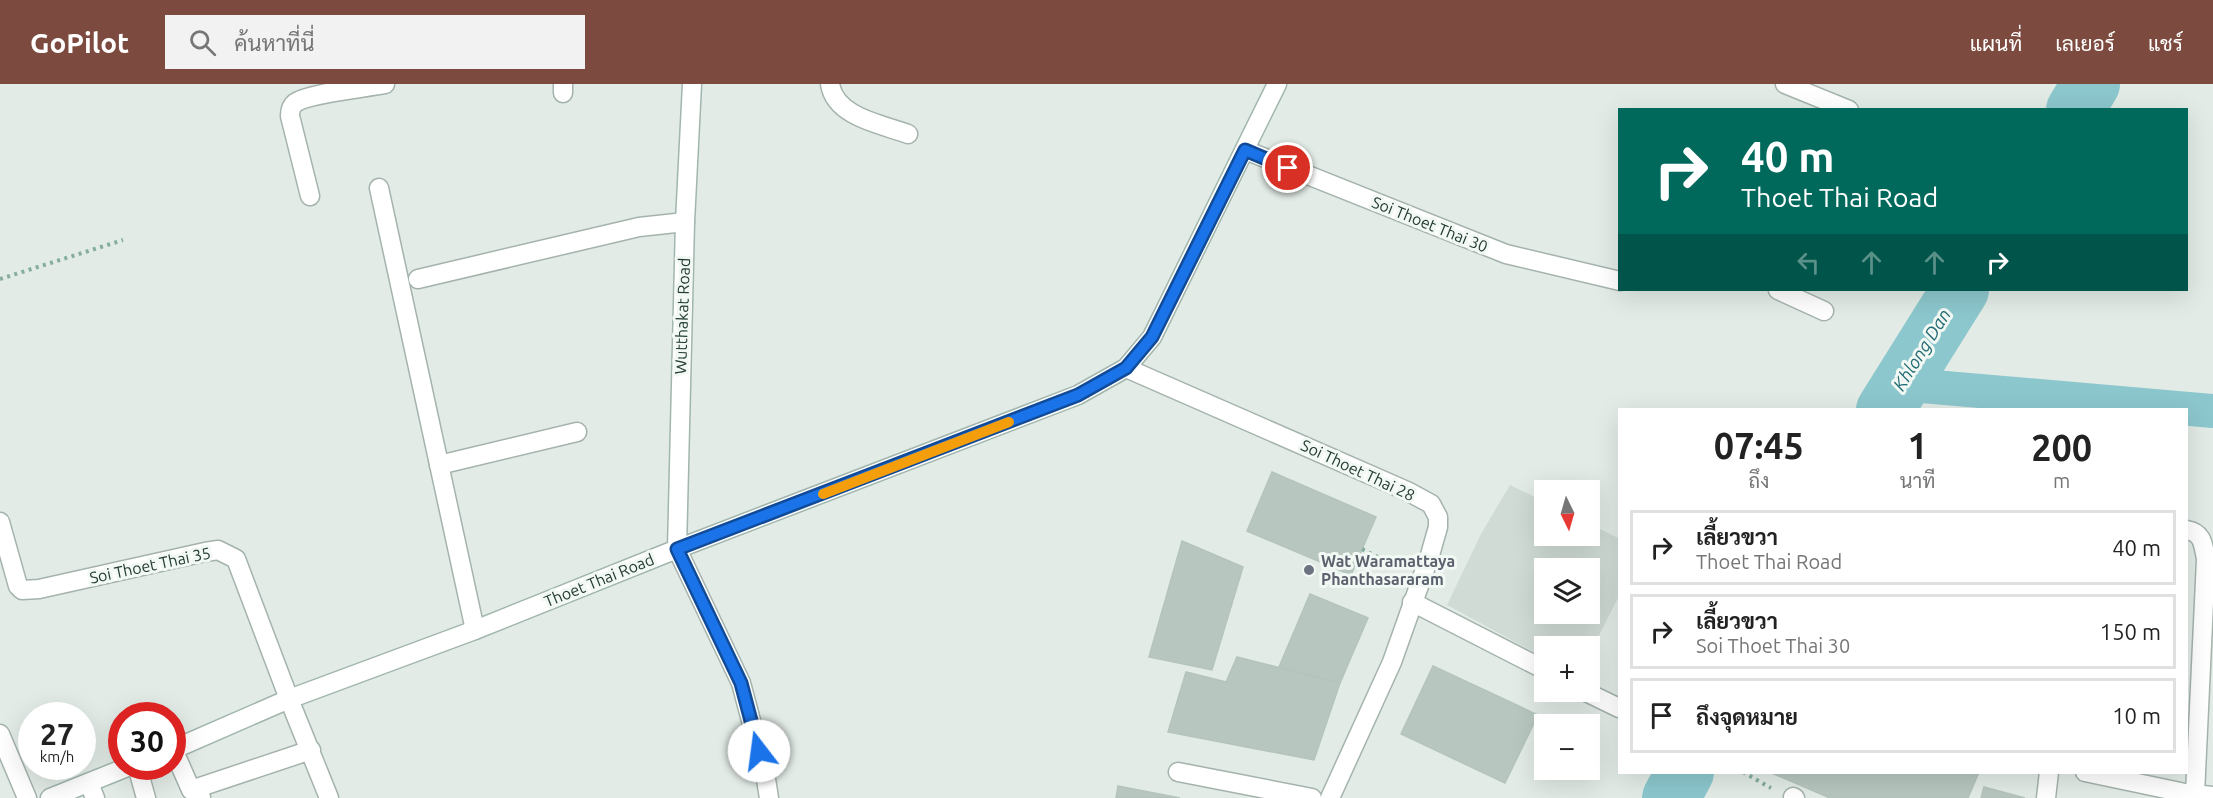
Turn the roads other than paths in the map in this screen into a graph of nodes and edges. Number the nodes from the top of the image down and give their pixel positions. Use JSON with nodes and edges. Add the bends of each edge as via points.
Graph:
{"nodes":[{"id":1,"x":384,"y":84,"type":"edge"},
{"id":2,"x":692,"y":84,"type":"edge"},
{"id":3,"x":830,"y":84,"type":"edge"},
{"id":4,"x":1277,"y":84,"type":"edge"},
{"id":5,"x":1785,"y":84,"type":"edge"},
{"id":6,"x":1844,"y":108,"type":"edge"},
{"id":7,"x":908,"y":134,"type":"dead end"},
{"id":8,"x":1245,"y":150,"type":"junction"},
{"id":9,"x":379,"y":188,"type":"dead end"},
{"id":10,"x":310,"y":196,"type":"dead end"},
{"id":11,"x":685,"y":222,"type":"junction"},
{"id":12,"x":418,"y":279,"type":"dead end"},
{"id":13,"x":1618,"y":281,"type":"edge"},
{"id":14,"x":1780,"y":291,"type":"edge"},
{"id":15,"x":1824,"y":311,"type":"dead end"},
{"id":16,"x":1126,"y":368,"type":"junction"},
{"id":17,"x":577,"y":432,"type":"dead end"},
{"id":18,"x":439,"y":465,"type":"junction"},
{"id":19,"x":0,"y":522,"type":"edge"},
{"id":20,"x":2188,"y":530,"type":"edge"},
{"id":21,"x":677,"y":549,"type":"junction"},
{"id":22,"x":1412,"y":602,"type":"junction"},
{"id":23,"x":2195,"y":620,"type":"edge"},
{"id":24,"x":475,"y":630,"type":"junction"},
{"id":25,"x":1534,"y":664,"type":"edge"},
{"id":26,"x":289,"y":699,"type":"junction"},
{"id":27,"x":1600,"y":699,"type":"edge"},
{"id":28,"x":1618,"y":708,"type":"edge"},
{"id":29,"x":0,"y":734,"type":"edge"},
{"id":30,"x":186,"y":743,"type":"edge"},
{"id":31,"x":311,"y":750,"type":"junction"},
{"id":32,"x":1178,"y":772,"type":"dead end"},
{"id":33,"x":186,"y":773,"type":"edge"},
{"id":34,"x":2049,"y":774,"type":"edge"},
{"id":35,"x":2095,"y":774,"type":"edge"},
{"id":36,"x":108,"y":780,"type":"edge"},
{"id":37,"x":141,"y":780,"type":"edge"},
{"id":38,"x":92,"y":790,"type":"edge"},
{"id":39,"x":1249,"y":792,"type":"edge"},
{"id":40,"x":197,"y":794,"type":"edge"},
{"id":41,"x":2204,"y":795,"type":"edge"},
{"id":42,"x":27,"y":798,"type":"edge"},
{"id":43,"x":50,"y":798,"type":"edge"},
{"id":44,"x":146,"y":798,"type":"edge"},
{"id":45,"x":329,"y":798,"type":"edge"},
{"id":46,"x":769,"y":798,"type":"edge"},
{"id":47,"x":1312,"y":798,"type":"edge"},
{"id":48,"x":1330,"y":798,"type":"edge"},
{"id":49,"x":2046,"y":798,"type":"edge"}],
"edges":[{"from":1,"to":10,"type":"street","via":[[309,98],[295,103],[290,110]]},
{"from":2,"to":11,"type":"street","name":"Wutthakat Road"},
{"from":3,"to":7,"type":"street","via":[[831,94],[843,109]]},
{"from":4,"to":8,"type":"street","name":"Thoet Thai Road"},
{"from":5,"to":6,"type":"street"},
{"from":8,"to":13,"type":"street","name":"Soi Thoet Thai 30","via":[[1506,254]]},
{"from":8,"to":16,"type":"street","name":"Thoet Thai Road","via":[[1152,337]]},
{"from":9,"to":18,"type":"street"},
{"from":11,"to":12,"type":"street","via":[[639,227]]},
{"from":11,"to":21,"type":"street","name":"Wutthakat Road"},
{"from":14,"to":15,"type":"street"},
{"from":16,"to":21,"type":"street","name":"Thoet Thai Road","via":[[1078,395]]},
{"from":16,"to":22,"type":"street","name":"Soi Thoet Thai 28","via":[[1431,504],[1438,527]]},
{"from":17,"to":18,"type":"street"},
{"from":18,"to":24,"type":"street"},
{"from":19,"to":26,"type":"street","name":"Soi Thoet Thai 35","via":[[22,590],[218,550],[236,559]]},
{"from":20,"to":23,"type":"street","via":[[2203,539],[2206,559]]},
{"from":21,"to":24,"type":"street","name":"Thoet Thai Road"},
{"from":21,"to":46,"type":"street","via":[[741,683]]},
{"from":22,"to":25,"type":"street"},
{"from":22,"to":48,"type":"street","name":"Soi Thoet Thai 28","via":[[1392,662]]},
{"from":23,"to":41,"type":"street"},
{"from":24,"to":26,"type":"street","name":"Thoet Thai Road"},
{"from":26,"to":30,"type":"street","name":"Thoet Thai Road"},
{"from":26,"to":31,"type":"street"},
{"from":27,"to":28,"type":"street"},
{"from":29,"to":42,"type":"street"},
{"from":31,"to":40,"type":"street"},
{"from":31,"to":45,"type":"street"},
{"from":32,"to":39,"type":"street"},
{"from":33,"to":40,"type":"street"},
{"from":34,"to":49,"type":"street"},
{"from":35,"to":41,"type":"street"},
{"from":36,"to":38,"type":"street"},
{"from":37,"to":44,"type":"street"},
{"from":38,"to":43,"type":"street"},
{"from":39,"to":47,"type":"street"}]}
